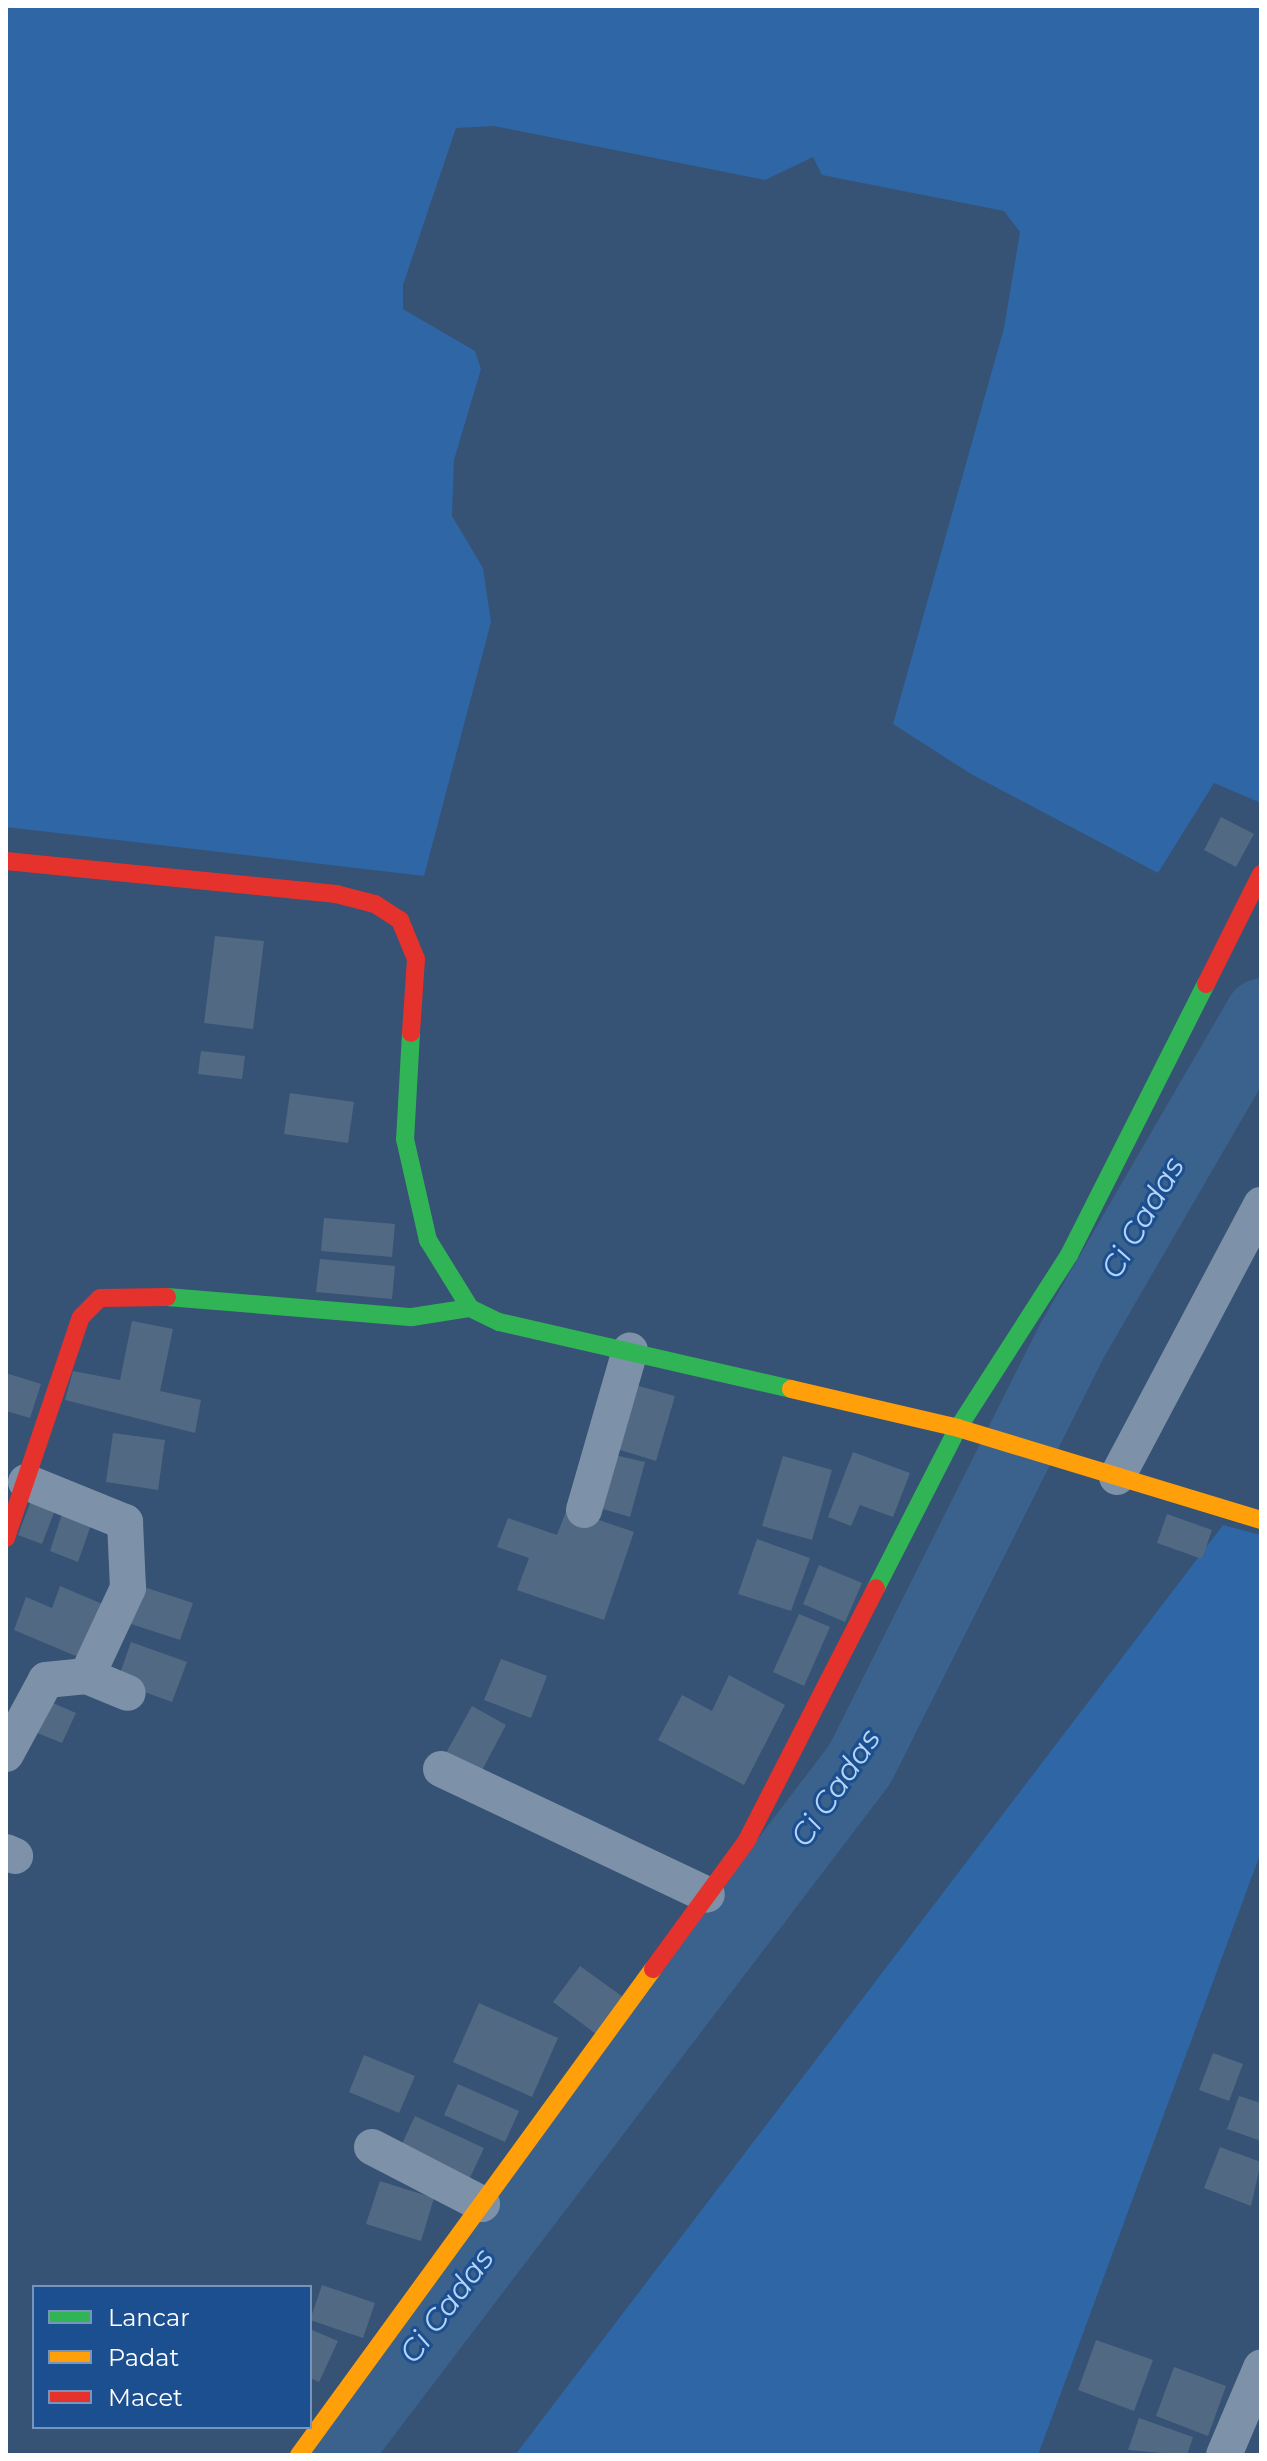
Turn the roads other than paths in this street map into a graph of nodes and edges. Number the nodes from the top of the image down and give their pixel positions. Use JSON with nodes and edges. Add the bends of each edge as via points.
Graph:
{"nodes":[{"id":1,"x":6,"y":861,"type":"edge"},
{"id":2,"x":1261,"y":874,"type":"edge"},
{"id":3,"x":1261,"y":1205,"type":"edge"},
{"id":4,"x":470,"y":1308,"type":"junction"},
{"id":5,"x":630,"y":1351,"type":"junction"},
{"id":6,"x":958,"y":1428,"type":"junction"},
{"id":7,"x":1110,"y":1474,"type":"junction"},
{"id":8,"x":26,"y":1482,"type":"junction"},
{"id":9,"x":584,"y":1510,"type":"dead end"},
{"id":10,"x":1261,"y":1520,"type":"edge"},
{"id":11,"x":6,"y":1538,"type":"edge"},
{"id":12,"x":87,"y":1676,"type":"junction"},
{"id":13,"x":128,"y":1693,"type":"dead end"},
{"id":14,"x":6,"y":1754,"type":"edge"},
{"id":15,"x":441,"y":1769,"type":"dead end"},
{"id":16,"x":707,"y":1895,"type":"junction"},
{"id":17,"x":372,"y":2147,"type":"dead end"},
{"id":18,"x":482,"y":2204,"type":"junction"},
{"id":19,"x":1261,"y":2368,"type":"edge"},
{"id":20,"x":299,"y":2455,"type":"edge"},
{"id":21,"x":1224,"y":2455,"type":"edge"}],
"edges":[{"from":1,"to":4,"type":"street","via":[[336,894],[375,904],[400,920],[416,959],[405,1139],[428,1240]]},
{"from":2,"to":6,"type":"street","via":[[1069,1255]]},
{"from":3,"to":7,"type":"street"},
{"from":4,"to":5,"type":"street","via":[[499,1322]]},
{"from":4,"to":8,"type":"street","via":[[412,1317],[133,1294],[100,1298],[81,1317]]},
{"from":5,"to":6,"type":"street"},
{"from":5,"to":9,"type":"street"},
{"from":6,"to":7,"type":"street"},
{"from":6,"to":16,"type":"street","via":[[746,1842]]},
{"from":7,"to":10,"type":"street"},
{"from":8,"to":11,"type":"street"},
{"from":8,"to":12,"type":"street","via":[[125,1522],[128,1588]]},
{"from":12,"to":13,"type":"street"},
{"from":12,"to":14,"type":"street","via":[[41,1684]]},
{"from":15,"to":16,"type":"street"},
{"from":16,"to":18,"type":"street"},
{"from":17,"to":18,"type":"street"},
{"from":18,"to":20,"type":"street"},
{"from":19,"to":21,"type":"street"}]}
